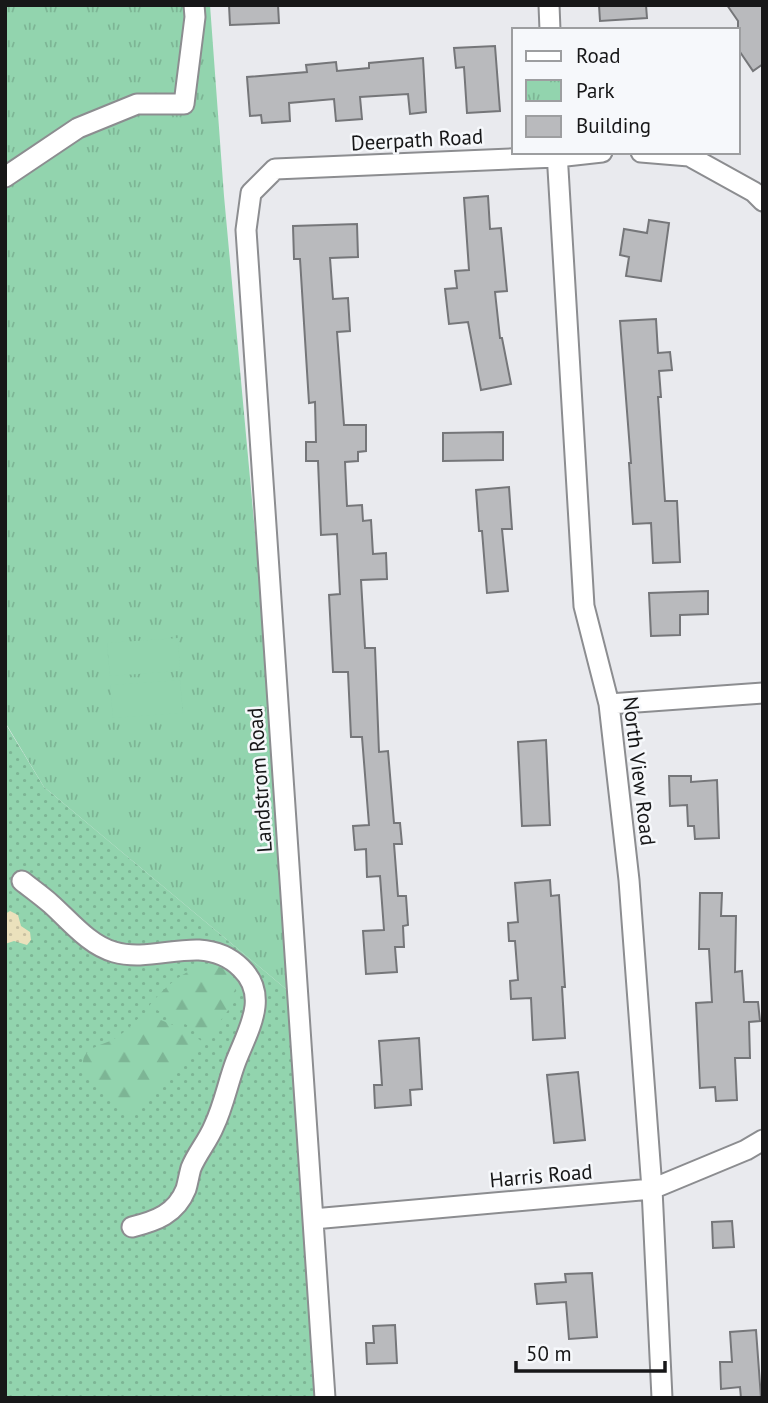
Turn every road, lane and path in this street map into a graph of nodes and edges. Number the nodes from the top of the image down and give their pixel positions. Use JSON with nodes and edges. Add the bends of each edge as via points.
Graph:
{"nodes":[{"id":1,"x":194,"y":5,"type":"edge"},
{"id":2,"x":549,"y":5,"type":"edge"},
{"id":3,"x":550,"y":28,"type":"edge"},
{"id":4,"x":557,"y":154,"type":"edge"},
{"id":5,"x":665,"y":154,"type":"edge"},
{"id":6,"x":275,"y":169,"type":"joint"},
{"id":7,"x":5,"y":177,"type":"edge"},
{"id":8,"x":763,"y":201,"type":"edge"},
{"id":9,"x":763,"y":693,"type":"edge"},
{"id":10,"x":609,"y":704,"type":"junction"},
{"id":11,"x":22,"y":881,"type":"dead end"},
{"id":12,"x":763,"y":1140,"type":"edge"},
{"id":13,"x":652,"y":1189,"type":"junction"},
{"id":14,"x":313,"y":1219,"type":"junction"},
{"id":15,"x":132,"y":1227,"type":"dead end"},
{"id":16,"x":325,"y":1398,"type":"edge"},
{"id":17,"x":662,"y":1398,"type":"edge"}],
"edges":[{"from":1,"to":7,"type":"street","via":[[184,104],[137,104],[78,128]]},
{"from":2,"to":3,"type":"street"},
{"from":4,"to":6,"type":"street","name":"Deerpath Road"},
{"from":4,"to":10,"type":"street","name":"North View Road","via":[[584,606]]},
{"from":5,"to":8,"type":"street","via":[[689,156]]},
{"from":6,"to":14,"type":"street","name":"Landstrom Road","via":[[251,193],[246,230]]},
{"from":9,"to":10,"type":"street"},
{"from":10,"to":13,"type":"street","name":"North View Road","via":[[629,880]]},
{"from":11,"to":15,"type":"street","via":[[102,947],[133,954],[215,952],[232,958],[256,991],[253,1020],[217,1121],[191,1168],[186,1189],[167,1215]]},
{"from":12,"to":13,"type":"street","name":"Harris Road"},
{"from":13,"to":14,"type":"street","name":"Harris Road"},
{"from":13,"to":17,"type":"street","name":"North View Road"},
{"from":14,"to":16,"type":"street","name":"Landstrom Road"}]}
